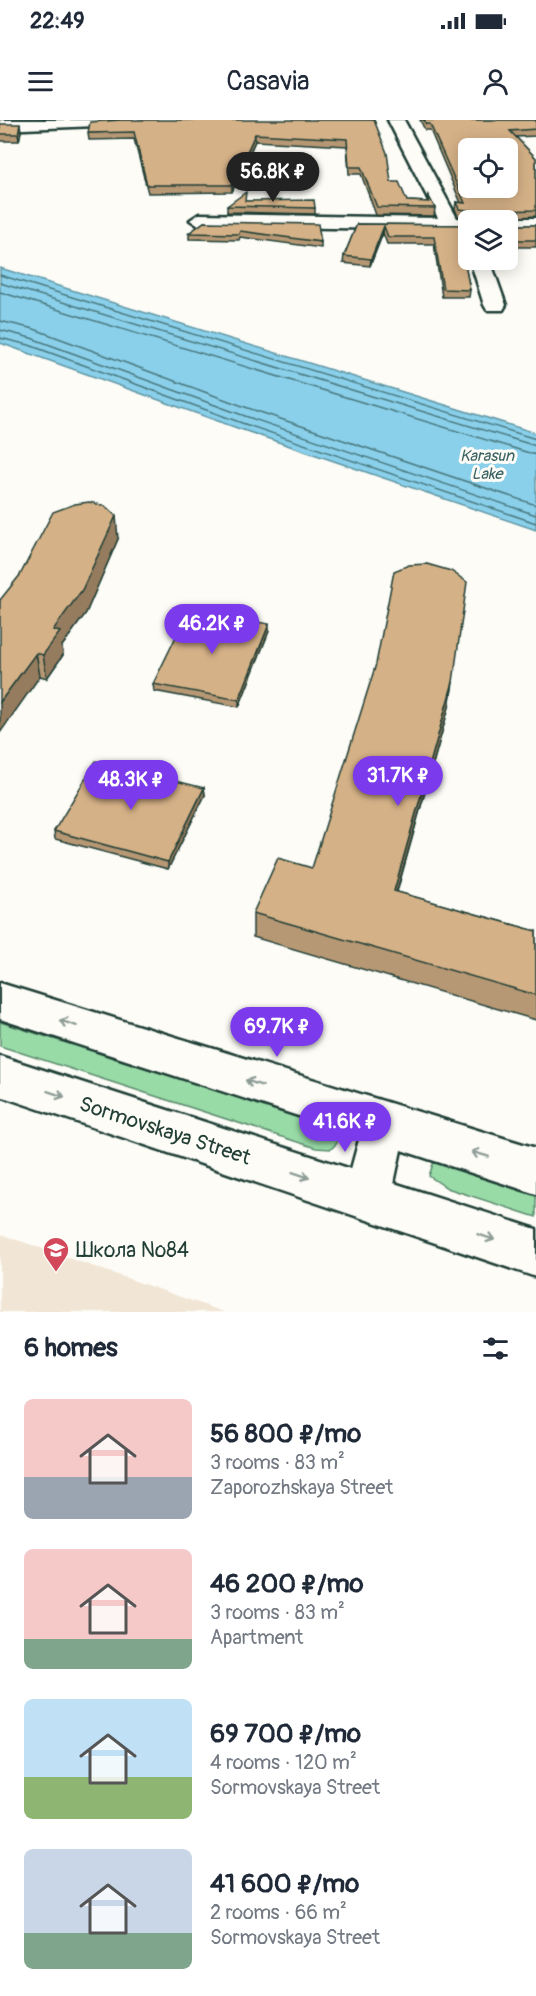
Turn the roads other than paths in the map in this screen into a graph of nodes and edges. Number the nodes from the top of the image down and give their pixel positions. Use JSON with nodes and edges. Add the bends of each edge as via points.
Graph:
{"nodes":[{"id":1,"x":122,"y":120,"type":"edge"},
{"id":2,"x":396,"y":120,"type":"edge"},
{"id":3,"x":60,"y":122,"type":"edge"},
{"id":4,"x":0,"y":125,"type":"edge"},
{"id":5,"x":458,"y":216,"type":"edge"},
{"id":6,"x":199,"y":220,"type":"dead end"},
{"id":7,"x":458,"y":224,"type":"edge"},
{"id":8,"x":518,"y":224,"type":"edge"},
{"id":9,"x":536,"y":224,"type":"edge"},
{"id":10,"x":483,"y":270,"type":"edge"},
{"id":11,"x":495,"y":305,"type":"dead end"},
{"id":12,"x":0,"y":1001,"type":"edge"},
{"id":13,"x":0,"y":1076,"type":"edge"},
{"id":14,"x":385,"y":1125,"type":"junction"},
{"id":15,"x":536,"y":1171,"type":"edge"},
{"id":16,"x":367,"y":1197,"type":"junction"},
{"id":17,"x":536,"y":1253,"type":"edge"}],
"edges":[{"from":1,"to":3,"type":"street"},
{"from":2,"to":5,"type":"street"},
{"from":3,"to":4,"type":"street"},
{"from":6,"to":7,"type":"street"},
{"from":8,"to":9,"type":"street"},
{"from":10,"to":11,"type":"street"},
{"from":14,"to":12,"type":"street","one_way":true},
{"from":13,"to":16,"type":"street","name":"Sormovskaya Street","one_way":true},
{"from":15,"to":14,"type":"street","one_way":true},
{"from":14,"to":16,"type":"street"},
{"from":16,"to":17,"type":"street","name":"Sormovskaya Street","one_way":true}]}
